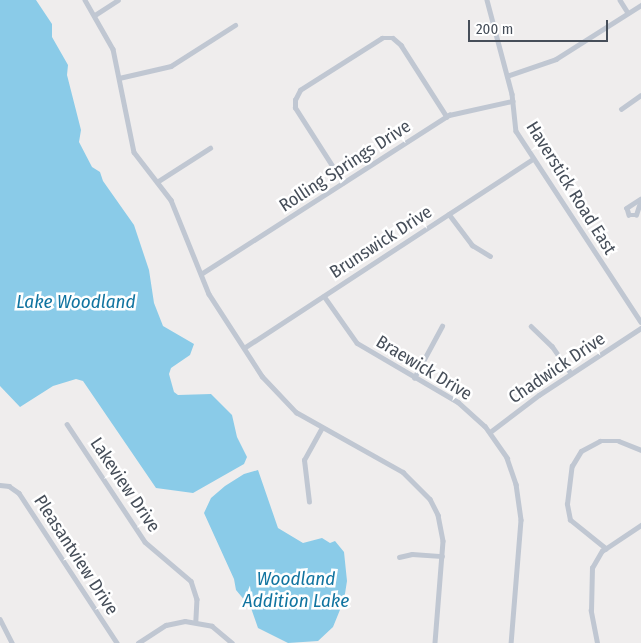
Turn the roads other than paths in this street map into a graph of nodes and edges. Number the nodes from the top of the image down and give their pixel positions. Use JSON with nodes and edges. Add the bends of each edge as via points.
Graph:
{"nodes":[{"id":1,"x":85,"y":0,"type":"edge"},
{"id":2,"x":118,"y":0,"type":"edge"},
{"id":3,"x":487,"y":0,"type":"edge"},
{"id":4,"x":620,"y":0,"type":"edge"},
{"id":5,"x":641,"y":5,"type":"edge"},
{"id":6,"x":628,"y":13,"type":"junction"},
{"id":7,"x":95,"y":15,"type":"junction"},
{"id":8,"x":235,"y":25,"type":"dead end"},
{"id":9,"x":507,"y":76,"type":"junction"},
{"id":10,"x":119,"y":78,"type":"junction"},
{"id":11,"x":641,"y":95,"type":"edge"},
{"id":12,"x":512,"y":101,"type":"junction"},
{"id":13,"x":621,"y":109,"type":"dead end"},
{"id":14,"x":447,"y":117,"type":"junction"},
{"id":15,"x":210,"y":148,"type":"dead end"},
{"id":16,"x":533,"y":159,"type":"junction"},
{"id":17,"x":157,"y":182,"type":"junction"},
{"id":18,"x":343,"y":184,"type":"junction"},
{"id":19,"x":449,"y":214,"type":"junction"},
{"id":20,"x":490,"y":256,"type":"dead end"},
{"id":21,"x":201,"y":274,"type":"junction"},
{"id":22,"x":324,"y":296,"type":"junction"},
{"id":23,"x":641,"y":322,"type":"edge"},
{"id":24,"x":442,"y":326,"type":"dead end"},
{"id":25,"x":531,"y":326,"type":"dead end"},
{"id":26,"x":641,"y":328,"type":"edge"},
{"id":27,"x":244,"y":348,"type":"junction"},
{"id":28,"x":571,"y":373,"type":"junction"},
{"id":29,"x":414,"y":378,"type":"junction"},
{"id":30,"x":67,"y":424,"type":"dead end"},
{"id":31,"x":322,"y":428,"type":"junction"},
{"id":32,"x":490,"y":432,"type":"junction"},
{"id":33,"x":641,"y":450,"type":"edge"},
{"id":34,"x":0,"y":485,"type":"edge"},
{"id":35,"x":309,"y":502,"type":"dead end"},
{"id":36,"x":641,"y":525,"type":"edge"},
{"id":37,"x":606,"y":549,"type":"junction"},
{"id":38,"x":442,"y":556,"type":"junction"},
{"id":39,"x":398,"y":557,"type":"dead end"},
{"id":40,"x":0,"y":619,"type":"edge"},
{"id":41,"x":196,"y":621,"type":"junction"},
{"id":42,"x":12,"y":643,"type":"edge"},
{"id":43,"x":117,"y":643,"type":"edge"},
{"id":44,"x":138,"y":643,"type":"edge"},
{"id":45,"x":232,"y":643,"type":"edge"},
{"id":46,"x":435,"y":643,"type":"edge"},
{"id":47,"x":511,"y":643,"type":"edge"},
{"id":48,"x":597,"y":643,"type":"edge"}],
"edges":[{"from":1,"to":7,"type":"street"},
{"from":2,"to":7,"type":"street"},
{"from":3,"to":9,"type":"street","name":"Haverstick Road East"},
{"from":4,"to":6,"type":"street"},
{"from":5,"to":6,"type":"street"},
{"from":6,"to":9,"type":"street","via":[[556,59]]},
{"from":7,"to":10,"type":"street","via":[[111,42]]},
{"from":8,"to":10,"type":"street","via":[[171,66]]},
{"from":9,"to":12,"type":"street","name":"Haverstick Road East"},
{"from":10,"to":17,"type":"street","via":[[134,152]]},
{"from":11,"to":13,"type":"street"},
{"from":12,"to":14,"type":"street","name":"Rolling Springs Drive"},
{"from":12,"to":16,"type":"street","name":"Haverstick Road East","via":[[516,131]]},
{"from":14,"to":18,"type":"street","name":"Rolling Springs Drive"},
{"from":14,"to":18,"type":"street","via":[[401,44],[393,38],[382,38],[300,90],[294,103]]},
{"from":15,"to":17,"type":"street"},
{"from":16,"to":19,"type":"street","name":"Brunswick Drive"},
{"from":16,"to":23,"type":"street","name":"Haverstick Road East"},
{"from":17,"to":21,"type":"street","via":[[170,200]]},
{"from":18,"to":21,"type":"street","name":"Rolling Springs Drive"},
{"from":19,"to":20,"type":"street","via":[[472,245]]},
{"from":19,"to":22,"type":"street","name":"Brunswick Drive"},
{"from":21,"to":27,"type":"street","via":[[211,298]]},
{"from":22,"to":27,"type":"street","name":"Brunswick Drive"},
{"from":22,"to":29,"type":"street","name":"Braewick Drive","via":[[357,343]]},
{"from":24,"to":29,"type":"street"},
{"from":25,"to":28,"type":"street","via":[[552,346]]},
{"from":26,"to":28,"type":"street","name":"Chadwick Drive"},
{"from":27,"to":31,"type":"street","via":[[282,400]]},
{"from":28,"to":32,"type":"street","name":"Chadwick Drive"},
{"from":29,"to":32,"type":"street","name":"Braewick Drive","via":[[458,402]]},
{"from":30,"to":41,"type":"street","name":"Lakeview Drive","via":[[145,542],[191,582],[197,599]]},
{"from":31,"to":35,"type":"street","via":[[304,460]]},
{"from":31,"to":38,"type":"street","via":[[403,472],[420,486],[438,515]]},
{"from":32,"to":47,"type":"street","name":"Braewick Drive","via":[[506,458],[520,503]]},
{"from":33,"to":37,"type":"street","via":[[619,441],[600,441],[582,451],[572,466],[567,504],[570,520]]},
{"from":34,"to":43,"type":"street","name":"Pleasantview Drive","via":[[9,486],[19,493]]},
{"from":36,"to":37,"type":"street"},
{"from":37,"to":48,"type":"street","via":[[596,559],[591,580],[591,611]]},
{"from":38,"to":39,"type":"street","via":[[412,554]]},
{"from":38,"to":46,"type":"street"},
{"from":40,"to":42,"type":"street"},
{"from":41,"to":44,"type":"street","via":[[166,625]]},
{"from":41,"to":45,"type":"street","via":[[219,631]]}]}
